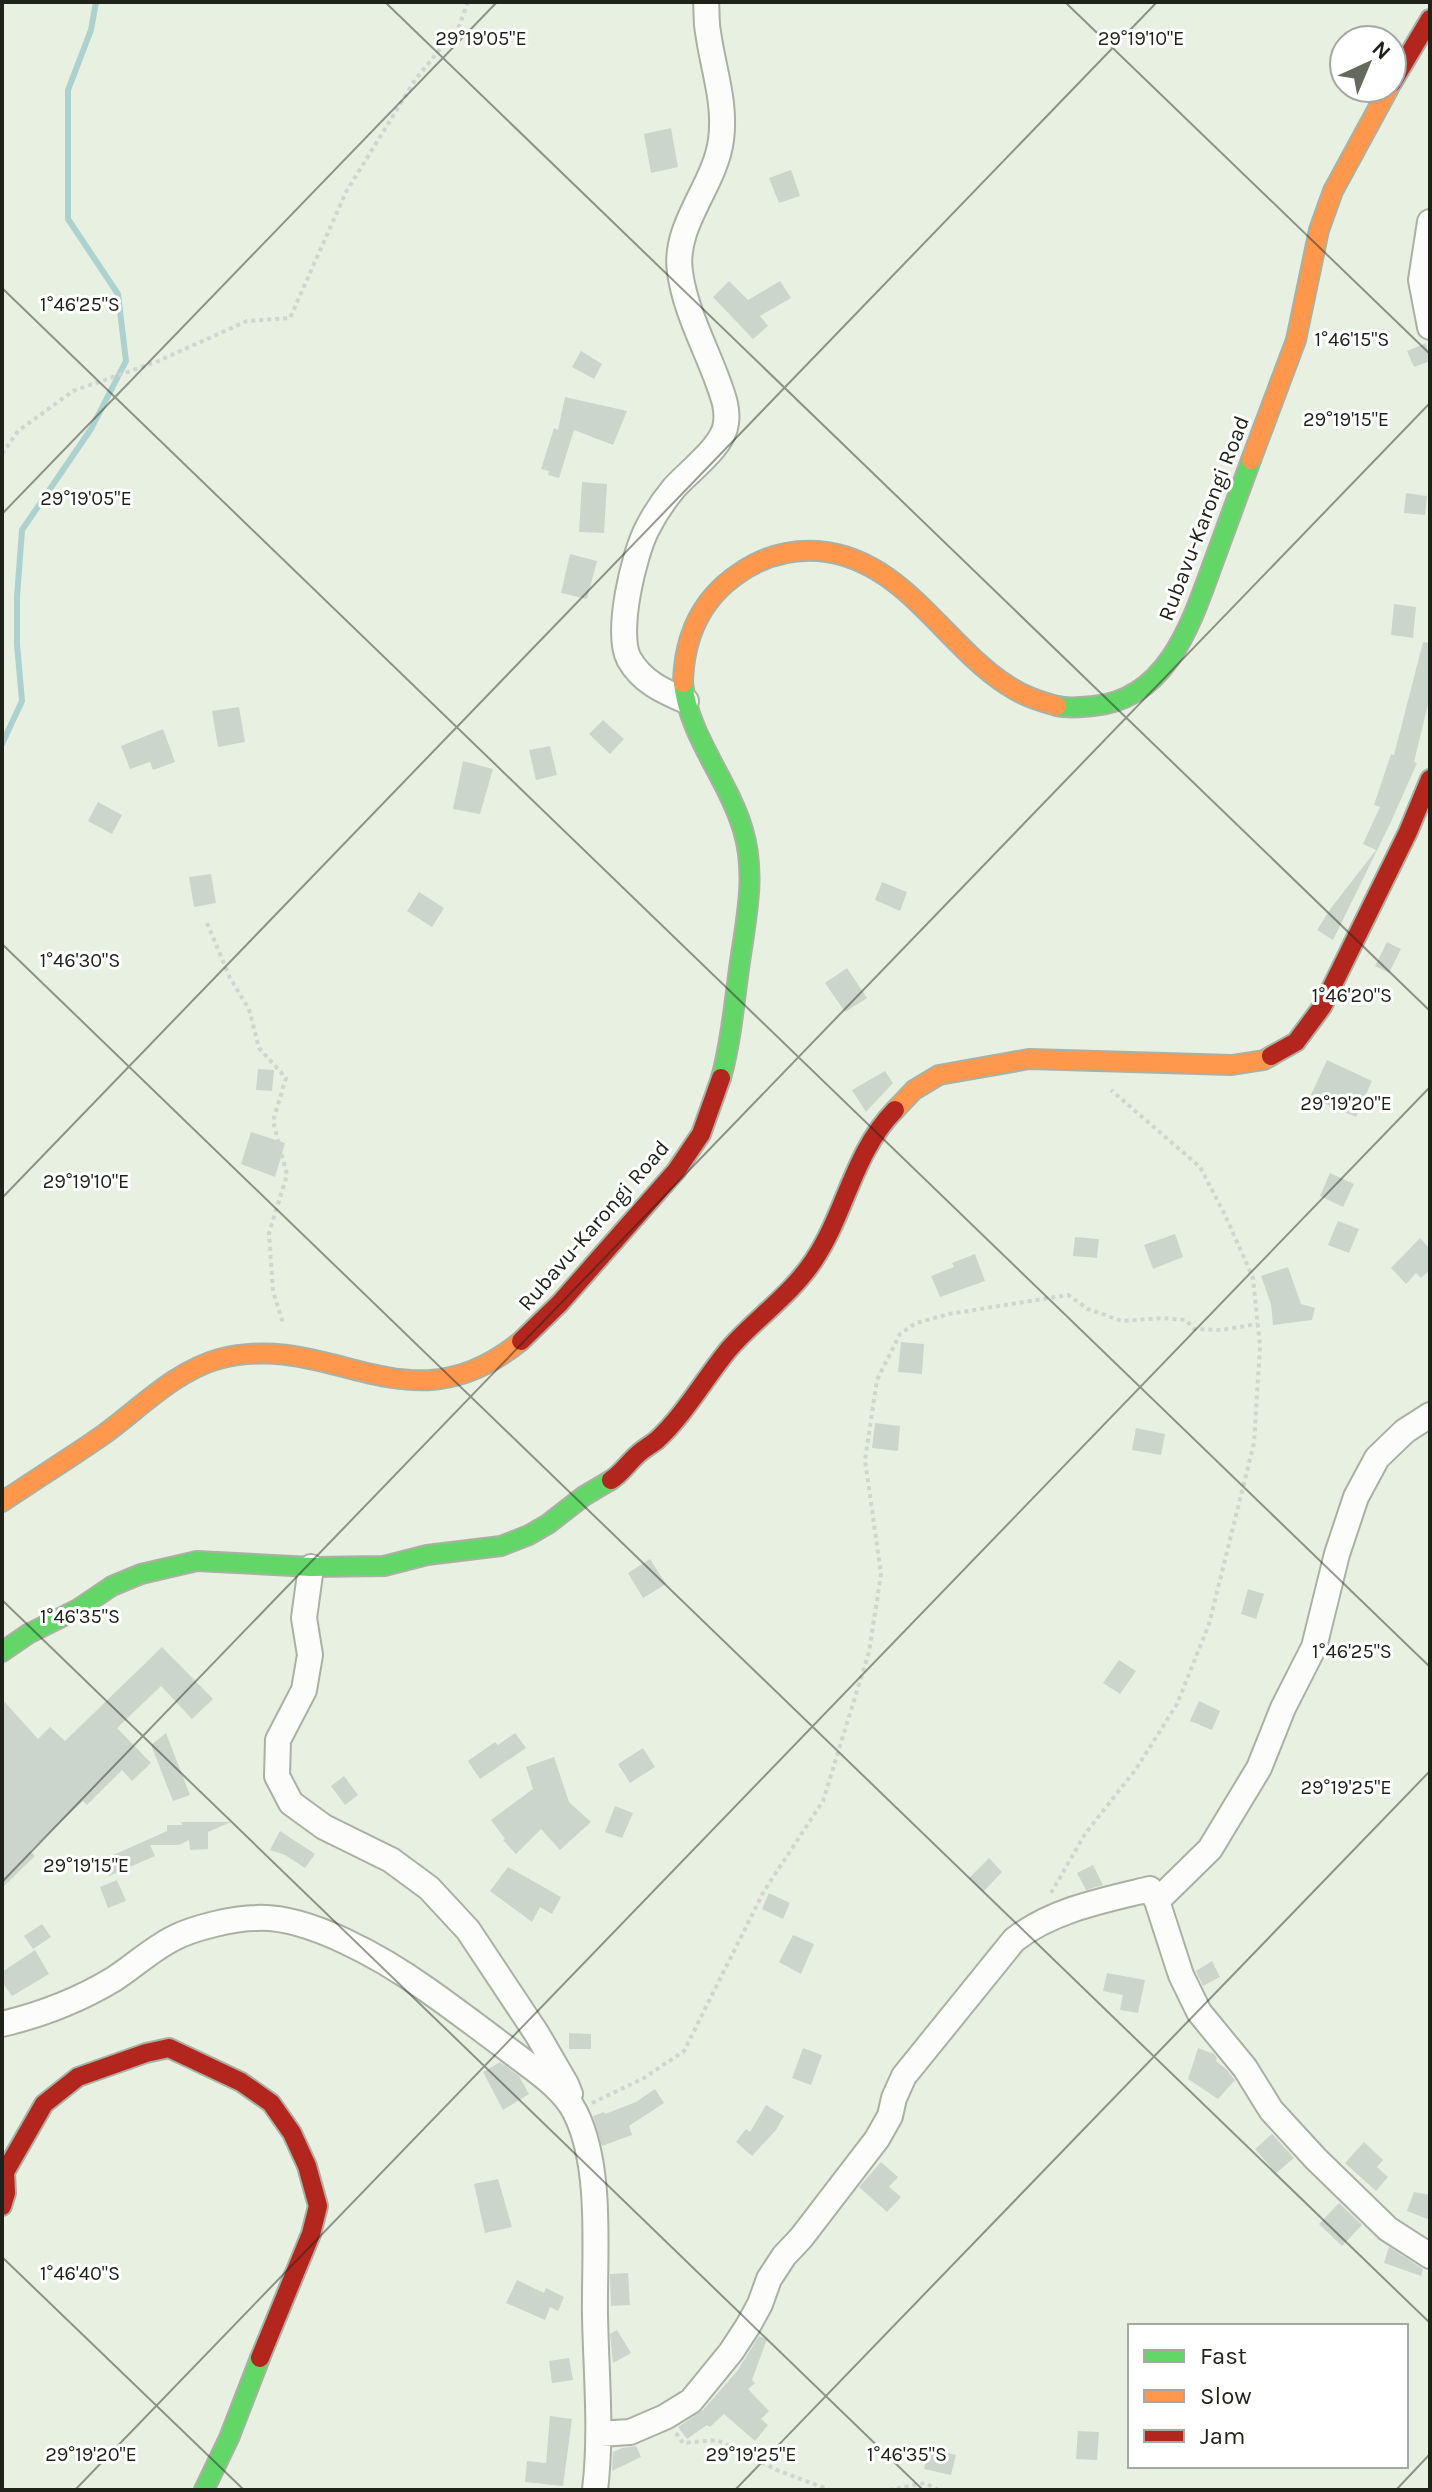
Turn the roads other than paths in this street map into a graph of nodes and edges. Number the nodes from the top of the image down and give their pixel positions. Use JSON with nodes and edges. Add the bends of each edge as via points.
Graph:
{"nodes":[{"id":1,"x":706,"y":2,"type":"edge"},
{"id":2,"x":1430,"y":19,"type":"edge"},
{"id":3,"x":1408,"y":56,"type":"edge"},
{"id":4,"x":1380,"y":104,"type":"edge"},
{"id":5,"x":1430,"y":222,"type":"edge"},
{"id":6,"x":1430,"y":327,"type":"edge"},
{"id":7,"x":686,"y":701,"type":"junction"},
{"id":8,"x":1430,"y":779,"type":"edge"},
{"id":9,"x":1430,"y":1415,"type":"edge"},
{"id":10,"x":2,"y":1502,"type":"edge"},
{"id":11,"x":311,"y":1567,"type":"junction"},
{"id":12,"x":2,"y":1652,"type":"edge"},
{"id":13,"x":1157,"y":1901,"type":"junction"},
{"id":14,"x":2,"y":2024,"type":"edge"},
{"id":15,"x":575,"y":2111,"type":"junction"},
{"id":16,"x":2,"y":2206,"type":"edge"},
{"id":17,"x":1430,"y":2256,"type":"edge"},
{"id":18,"x":599,"y":2434,"type":"junction"},
{"id":19,"x":204,"y":2490,"type":"edge"},
{"id":20,"x":595,"y":2490,"type":"edge"}],
"edges":[{"from":1,"to":7,"type":"street","via":[[723,115],[721,142],[716,166],[682,239],[679,271],[727,410],[726,428],[645,531],[623,621],[629,658],[641,675],[656,689]]},
{"from":2,"to":3,"type":"main road"},
{"from":4,"to":7,"type":"main road","name":"Rubavu-Karongi Road","via":[[1333,191],[1319,230],[1296,340],[1203,594],[1178,649],[1153,680],[1134,695],[1081,709],[1027,698],[966,652],[877,569],[838,552],[803,550],[743,570],[708,599],[687,638],[681,664]]},
{"from":5,"to":6,"type":"street","via":[[1421,280]]},
{"from":7,"to":10,"type":"main road","name":"Rubavu-Karongi Road","via":[[743,824],[750,892],[726,1066],[698,1141],[650,1201],[572,1291],[487,1366],[428,1381],[388,1378],[293,1356],[251,1353],[213,1361]]},
{"from":8,"to":11,"type":"main road","via":[[1329,996],[1296,1042],[1264,1060],[1232,1065],[1029,1059],[939,1075],[914,1090],[883,1122],[861,1156],[815,1259],[795,1285],[730,1348],[658,1439],[616,1477],[548,1524],[501,1546],[384,1566]]},
{"from":9,"to":13,"type":"street","via":[[1377,1458],[1356,1497],[1314,1647],[1259,1768],[1210,1849]]},
{"from":11,"to":12,"type":"main road","via":[[197,1561],[141,1574]]},
{"from":11,"to":15,"type":"street","via":[[304,1618],[310,1655],[304,1690],[278,1740],[277,1776],[291,1803],[324,1827],[391,1860],[429,1888],[468,1930],[556,2066]]},
{"from":13,"to":17,"type":"street","via":[[1199,2012],[1271,2110],[1388,2229]]},
{"from":13,"to":18,"type":"street","via":[[1150,1889],[1108,1899],[1051,1918],[1014,1940],[904,2076],[877,2139],[784,2256],[731,2352],[691,2401],[630,2432]]},
{"from":14,"to":15,"type":"street","via":[[88,1993],[175,1937],[255,1918],[286,1920],[326,1933],[412,1979],[537,2072]]},
{"from":15,"to":18,"type":"street","via":[[588,2153],[596,2224]]},
{"from":16,"to":19,"type":"main road","via":[[5,2172],[44,2104],[78,2077],[169,2048],[241,2082],[271,2103],[292,2133],[318,2206]]},
{"from":18,"to":20,"type":"street"}]}
